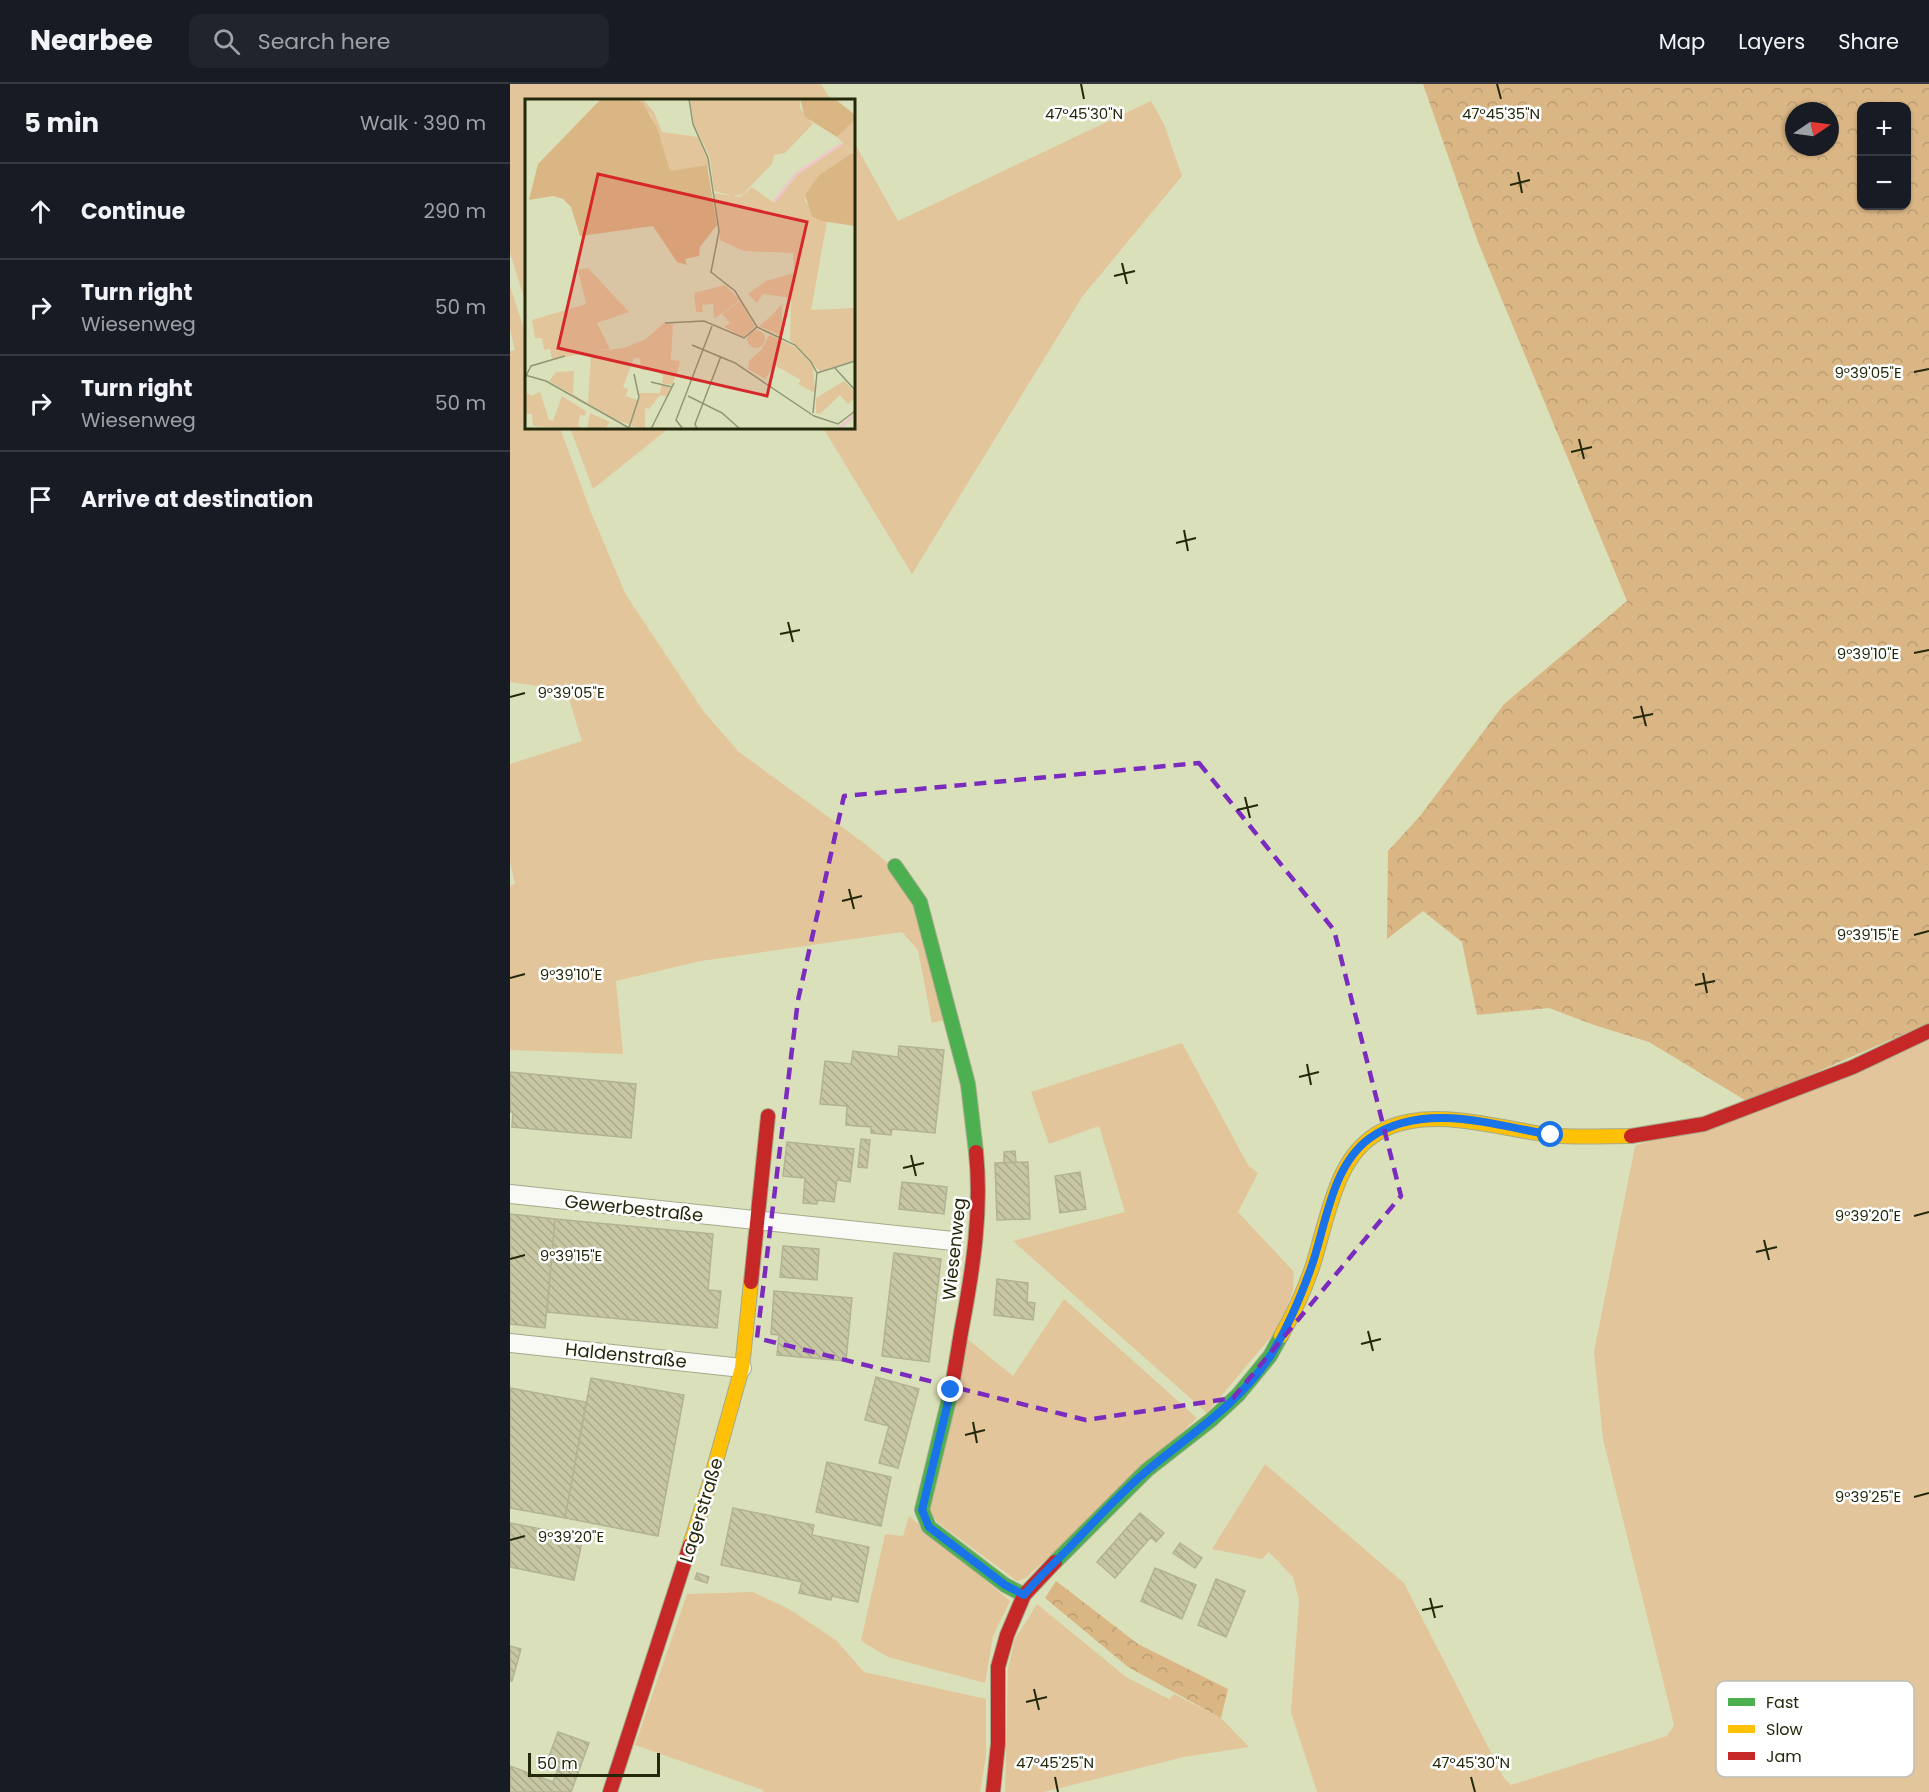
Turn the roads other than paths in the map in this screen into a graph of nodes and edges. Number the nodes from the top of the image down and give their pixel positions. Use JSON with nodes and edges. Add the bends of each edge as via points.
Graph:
{"nodes":[{"id":1,"x":895,"y":866,"type":"dead end"},
{"id":2,"x":1929,"y":1031,"type":"edge"},
{"id":3,"x":768,"y":1116,"type":"dead end"},
{"id":4,"x":510,"y":1194,"type":"edge"},
{"id":5,"x":759,"y":1221,"type":"junction"},
{"id":6,"x":953,"y":1241,"type":"dead end"},
{"id":7,"x":510,"y":1343,"type":"edge"},
{"id":8,"x":742,"y":1368,"type":"junction"},
{"id":9,"x":1024,"y":1595,"type":"junction"},
{"id":10,"x":610,"y":1792,"type":"edge"},
{"id":11,"x":993,"y":1792,"type":"edge"}],
"edges":[{"from":1,"to":9,"type":"street","name":"Wiesenweg","via":[[920,902],[926,924],[968,1084],[978,1173],[972,1274],[951,1390],[922,1510],[929,1527]]},
{"from":2,"to":9,"type":"street","via":[[1853,1067],[1704,1124],[1632,1136],[1551,1135],[1478,1122],[1417,1119],[1370,1139],[1350,1159],[1337,1185],[1294,1313],[1270,1356],[1238,1395],[1147,1470]]},
{"from":3,"to":5,"type":"street","name":"Lagerstraße"},
{"from":4,"to":5,"type":"street","name":"Gewerbestraße"},
{"from":5,"to":6,"type":"street"},
{"from":5,"to":8,"type":"street","name":"Lagerstraße"},
{"from":7,"to":8,"type":"street","name":"Haldenstraße"},
{"from":8,"to":10,"type":"street","name":"Lagerstraße","via":[[709,1486]]},
{"from":9,"to":11,"type":"street","via":[[998,1667],[998,1744]]}]}
